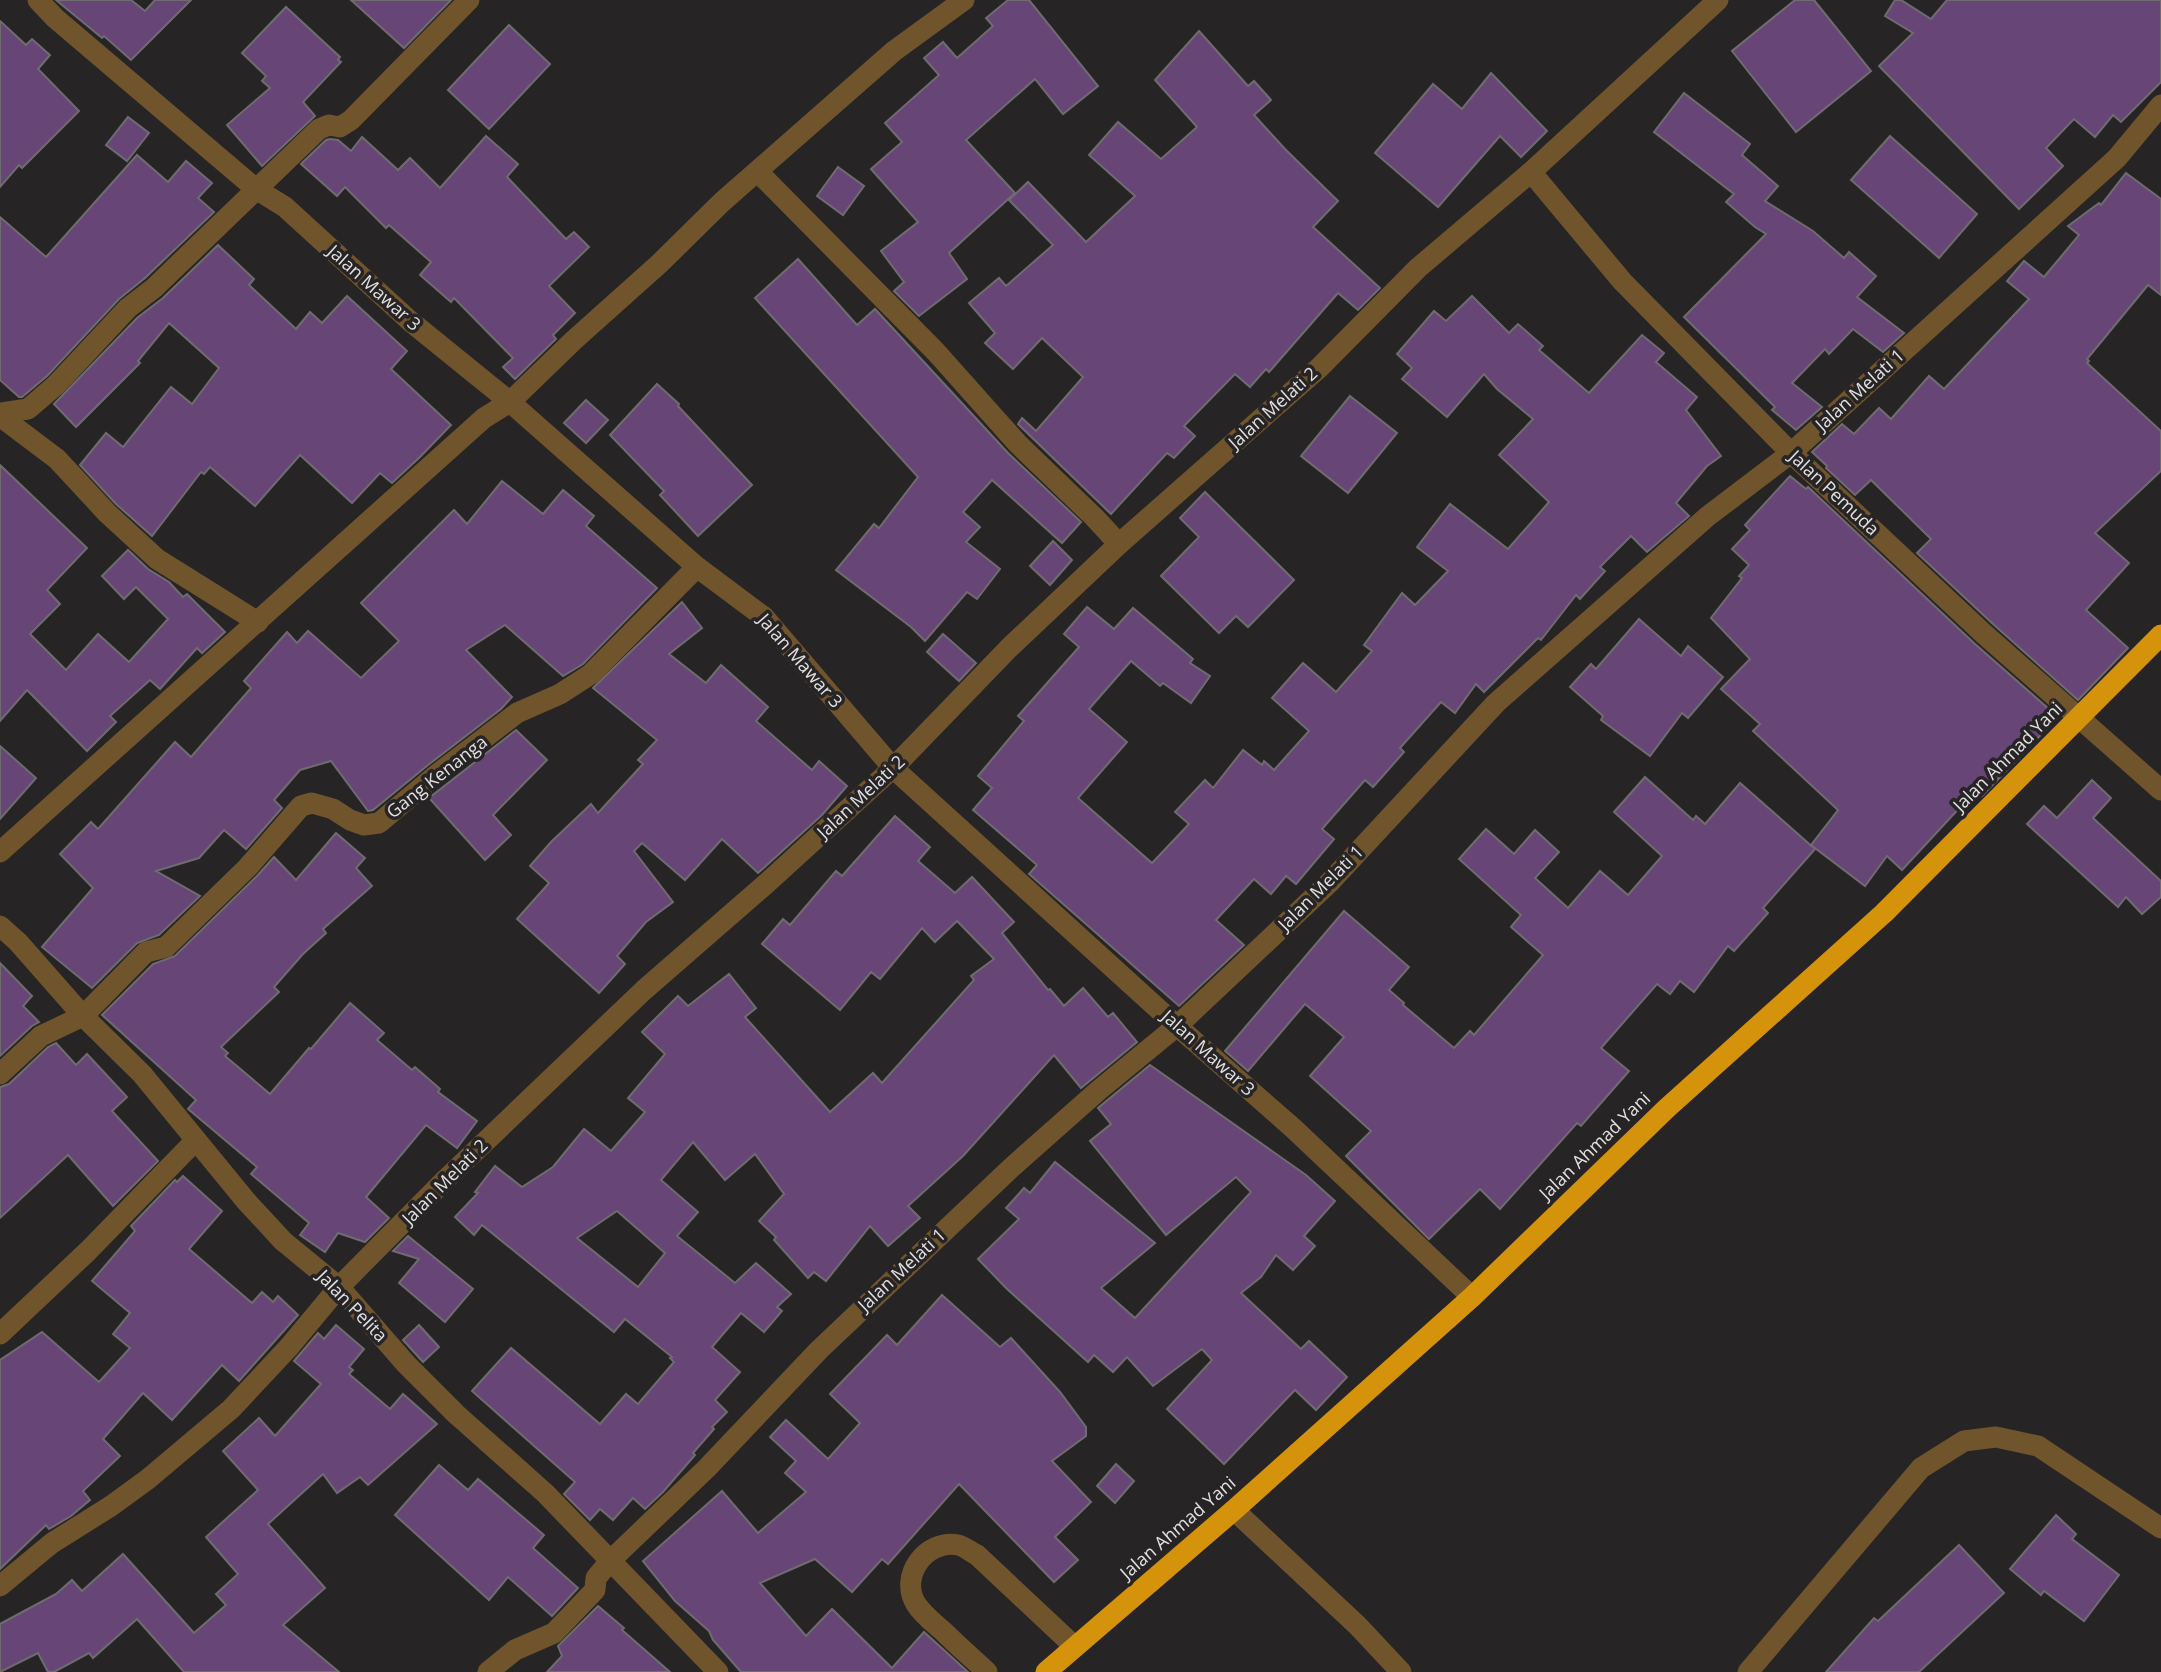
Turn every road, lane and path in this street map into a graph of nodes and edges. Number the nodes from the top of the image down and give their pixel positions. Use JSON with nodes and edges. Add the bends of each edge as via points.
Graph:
{"nodes":[{"id":1,"x":38,"y":0,"type":"edge"},
{"id":2,"x":469,"y":0,"type":"edge"},
{"id":3,"x":964,"y":0,"type":"edge"},
{"id":4,"x":1718,"y":0,"type":"edge"},
{"id":5,"x":2161,"y":105,"type":"edge"},
{"id":6,"x":758,"y":172,"type":"junction"},
{"id":7,"x":1531,"y":172,"type":"junction"},
{"id":8,"x":256,"y":189,"type":"junction"},
{"id":9,"x":510,"y":402,"type":"junction"},
{"id":10,"x":0,"y":414,"type":"edge"},
{"id":11,"x":1791,"y":453,"type":"junction"},
{"id":12,"x":1119,"y":544,"type":"junction"},
{"id":13,"x":697,"y":567,"type":"junction"},
{"id":14,"x":258,"y":622,"type":"junction"},
{"id":15,"x":2161,"y":635,"type":"edge"},
{"id":16,"x":2079,"y":719,"type":"junction"},
{"id":17,"x":893,"y":768,"type":"junction"},
{"id":18,"x":2161,"y":790,"type":"edge"},
{"id":19,"x":0,"y":852,"type":"edge"},
{"id":20,"x":0,"y":926,"type":"edge"},
{"id":21,"x":83,"y":1016,"type":"junction"},
{"id":22,"x":1177,"y":1026,"type":"junction"},
{"id":23,"x":0,"y":1074,"type":"edge"},
{"id":24,"x":197,"y":1140,"type":"junction"},
{"id":25,"x":339,"y":1287,"type":"junction"},
{"id":26,"x":1472,"y":1297,"type":"junction"},
{"id":27,"x":0,"y":1334,"type":"edge"},
{"id":28,"x":1234,"y":1510,"type":"junction"},
{"id":29,"x":2161,"y":1528,"type":"edge"},
{"id":30,"x":610,"y":1561,"type":"junction"},
{"id":31,"x":0,"y":1586,"type":"edge"},
{"id":32,"x":1075,"y":1647,"type":"junction"},
{"id":33,"x":488,"y":1672,"type":"edge"},
{"id":34,"x":718,"y":1672,"type":"edge"},
{"id":35,"x":986,"y":1672,"type":"edge"},
{"id":36,"x":1046,"y":1672,"type":"edge"},
{"id":37,"x":1401,"y":1672,"type":"edge"},
{"id":38,"x":1748,"y":1672,"type":"edge"}],
"edges":[{"from":1,"to":8,"type":"street","name":"Jalan Mawar 3"},
{"from":2,"to":8,"type":"street","via":[[351,120],[340,127],[319,129]]},
{"from":3,"to":6,"type":"street","via":[[894,51]]},
{"from":4,"to":7,"type":"street","name":"Jalan Melati 2"},
{"from":5,"to":11,"type":"street","name":"Jalan Melati 1","via":[[2117,158]]},
{"from":6,"to":9,"type":"street"},
{"from":6,"to":12,"type":"street"},
{"from":7,"to":11,"type":"street","name":"Jalan Pemuda","via":[[1622,281]]},
{"from":7,"to":12,"type":"street","name":"Jalan Melati 2","via":[[1418,268],[1319,368]]},
{"from":8,"to":9,"type":"street","name":"Jalan Mawar 3","via":[[285,208],[410,321]]},
{"from":8,"to":10,"type":"street","via":[[128,308],[56,385],[28,409]]},
{"from":9,"to":13,"type":"street","name":"Jalan Mawar 3"},
{"from":9,"to":14,"type":"street","via":[[484,418]]},
{"from":10,"to":14,"type":"street","via":[[57,459],[157,559]]},
{"from":11,"to":16,"type":"street","name":"Jalan Pemuda"},
{"from":11,"to":22,"type":"street","name":"Jalan Melati 1","via":[[1708,516],[1496,702],[1330,882]]},
{"from":12,"to":17,"type":"street","name":"Jalan Melati 2","via":[[1009,648]]},
{"from":13,"to":17,"type":"street","name":"Jalan Mawar 3","via":[[764,617]]},
{"from":13,"to":21,"type":"street","name":"Gang Kenanga","via":[[591,674],[517,713],[379,823],[363,825],[332,808],[312,803],[301,806],[248,867],[166,947],[146,952]]},
{"from":14,"to":19,"type":"street"},
{"from":15,"to":16,"type":"highway","name":"Jalan Ahmad Yani"},
{"from":16,"to":18,"type":"street","name":"Jalan Pemuda"},
{"from":16,"to":26,"type":"highway","name":"Jalan Ahmad Yani","via":[[1884,913],[1666,1109]]},
{"from":17,"to":22,"type":"street","name":"Jalan Mawar 3"},
{"from":17,"to":25,"type":"street","name":"Jalan Melati 2","via":[[644,990]]},
{"from":20,"to":21,"type":"street","name":"Jalan Pelita"},
{"from":21,"to":23,"type":"street","name":"Gang Kenanga","via":[[41,1036]]},
{"from":21,"to":24,"type":"street","name":"Jalan Pelita","via":[[142,1074]]},
{"from":22,"to":26,"type":"street","name":"Jalan Mawar 3"},
{"from":22,"to":30,"type":"street","name":"Jalan Melati 1","via":[[1011,1168],[818,1350],[707,1468]]},
{"from":24,"to":25,"type":"street","name":"Jalan Pelita","via":[[283,1241]]},
{"from":24,"to":27,"type":"street"},
{"from":25,"to":30,"type":"street","name":"Jalan Pelita","via":[[406,1364],[545,1493]]},
{"from":25,"to":31,"type":"street","name":"Jalan Melati 2","via":[[231,1409],[148,1479],[52,1543]]},
{"from":26,"to":28,"type":"highway","name":"Jalan Ahmad Yani"},
{"from":28,"to":32,"type":"highway","name":"Jalan Ahmad Yani"},
{"from":28,"to":37,"type":"street"},
{"from":29,"to":38,"type":"street","via":[[2038,1447],[1996,1437],[1964,1441],[1921,1468]]},
{"from":30,"to":33,"type":"street","name":"Jalan Melati 1","via":[[596,1578],[595,1590],[554,1633],[515,1650]]},
{"from":30,"to":34,"type":"street","name":"Jalan Pelita"},
{"from":32,"to":35,"type":"street","via":[[976,1555],[959,1545],[938,1545],[911,1571],[909,1587],[925,1615]]},
{"from":32,"to":36,"type":"highway","name":"Jalan Ahmad Yani"}]}
